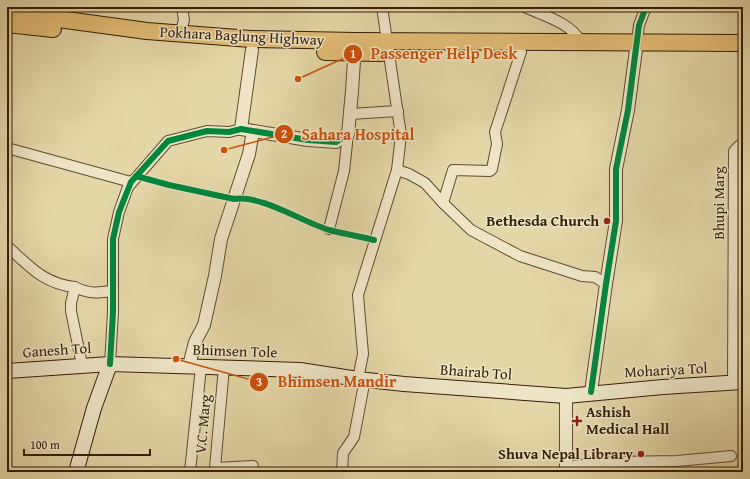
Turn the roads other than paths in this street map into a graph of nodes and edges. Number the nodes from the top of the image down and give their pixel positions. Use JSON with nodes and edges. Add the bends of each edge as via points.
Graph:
{"nodes":[{"id":1,"x":182,"y":7,"type":"edge"},
{"id":2,"x":382,"y":7,"type":"edge"},
{"id":3,"x":525,"y":7,"type":"edge"},
{"id":4,"x":646,"y":7,"type":"edge"},
{"id":5,"x":10,"y":15,"type":"edge"},
{"id":6,"x":180,"y":34,"type":"junction"},
{"id":7,"x":581,"y":42,"type":"junction"},
{"id":8,"x":743,"y":43,"type":"edge"},
{"id":9,"x":355,"y":47,"type":"junction"},
{"id":10,"x":389,"y":47,"type":"junction"},
{"id":11,"x":636,"y":47,"type":"junction"},
{"id":12,"x":252,"y":50,"type":"junction"},
{"id":13,"x":521,"y":52,"type":"junction"},
{"id":14,"x":743,"y":52,"type":"edge"},
{"id":15,"x":398,"y":111,"type":"junction"},
{"id":16,"x":350,"y":114,"type":"junction"},
{"id":17,"x":247,"y":130,"type":"junction"},
{"id":18,"x":348,"y":134,"type":"junction"},
{"id":19,"x":743,"y":145,"type":"edge"},
{"id":20,"x":7,"y":148,"type":"edge"},
{"id":21,"x":397,"y":170,"type":"junction"},
{"id":22,"x":131,"y":182,"type":"junction"},
{"id":23,"x":443,"y":204,"type":"junction"},
{"id":24,"x":329,"y":230,"type":"dead end"},
{"id":25,"x":7,"y":246,"type":"edge"},
{"id":26,"x":738,"y":267,"type":"edge"},
{"id":27,"x":606,"y":284,"type":"junction"},
{"id":28,"x":75,"y":287,"type":"junction"},
{"id":29,"x":112,"y":291,"type":"junction"},
{"id":30,"x":110,"y":364,"type":"junction"},
{"id":31,"x":82,"y":365,"type":"junction"},
{"id":32,"x":195,"y":366,"type":"junction"},
{"id":33,"x":224,"y":367,"type":"junction"},
{"id":34,"x":7,"y":371,"type":"edge"},
{"id":35,"x":361,"y":379,"type":"junction"},
{"id":36,"x":738,"y":383,"type":"edge"},
{"id":37,"x":592,"y":392,"type":"junction"},
{"id":38,"x":566,"y":396,"type":"junction"},
{"id":39,"x":731,"y":456,"type":"dead end"},
{"id":40,"x":253,"y":466,"type":"dead end"},
{"id":41,"x":566,"y":469,"type":"edge"},
{"id":42,"x":76,"y":472,"type":"edge"},
{"id":43,"x":190,"y":472,"type":"edge"},
{"id":44,"x":342,"y":472,"type":"edge"}],
"edges":[{"from":1,"to":6,"type":"street","via":[[184,20]]},
{"from":2,"to":10,"type":"street"},
{"from":3,"to":7,"type":"street","via":[[567,27]]},
{"from":4,"to":11,"type":"street","via":[[639,25]]},
{"from":5,"to":6,"type":"highway","name":"Pokhara Baglung Highway"},
{"from":5,"to":12,"type":"highway","name":"Pokhara Baglung Highway","via":[[141,41]]},
{"from":6,"to":9,"type":"highway","name":"Pokhara Baglung Highway"},
{"from":7,"to":10,"type":"highway","name":"Pokhara Baglung Highway"},
{"from":7,"to":11,"type":"highway","name":"Pokhara Baglung Highway"},
{"from":8,"to":11,"type":"highway","name":"Pokhara Baglung Highway"},
{"from":9,"to":10,"type":"highway","name":"Pokhara Baglung Highway"},
{"from":9,"to":12,"type":"highway","name":"Pokhara Baglung Highway"},
{"from":9,"to":16,"type":"street"},
{"from":10,"to":13,"type":"highway","name":"Pokhara Baglung Highway"},
{"from":10,"to":15,"type":"street"},
{"from":11,"to":13,"type":"highway","name":"Pokhara Baglung Highway"},
{"from":11,"to":14,"type":"highway","name":"Pokhara Baglung Highway"},
{"from":11,"to":27,"type":"street","via":[[628,110],[616,169],[616,221]]},
{"from":12,"to":17,"type":"street"},
{"from":13,"to":23,"type":"street","via":[[495,132],[497,144],[492,169],[453,170]]},
{"from":15,"to":16,"type":"street"},
{"from":15,"to":21,"type":"street","via":[[402,135]]},
{"from":16,"to":18,"type":"street"},
{"from":17,"to":18,"type":"street","via":[[336,142]]},
{"from":17,"to":22,"type":"street","via":[[207,131],[168,141]]},
{"from":17,"to":32,"type":"street","via":[[250,154],[221,239],[204,325],[195,342]]},
{"from":18,"to":24,"type":"street","via":[[344,171]]},
{"from":19,"to":26,"type":"street","name":"Bhupi Marg","via":[[734,151]]},
{"from":20,"to":22,"type":"street"},
{"from":21,"to":23,"type":"street","via":[[425,183]]},
{"from":21,"to":35,"type":"street","via":[[358,295],[363,354]]},
{"from":22,"to":29,"type":"street","via":[[118,212],[113,239]]},
{"from":23,"to":27,"type":"street","via":[[471,230],[520,256],[582,276],[595,277]]},
{"from":25,"to":28,"type":"street","via":[[35,271],[54,283]]},
{"from":26,"to":36,"type":"street","name":"Bhupi Marg"},
{"from":27,"to":37,"type":"street"},
{"from":28,"to":29,"type":"street","via":[[94,294]]},
{"from":28,"to":31,"type":"street","via":[[71,311]]},
{"from":29,"to":30,"type":"street"},
{"from":30,"to":31,"type":"main road","name":"Ganesh Tol"},
{"from":30,"to":32,"type":"main road","name":"Bhimsen Tole"},
{"from":30,"to":42,"type":"main road","via":[[94,408]]},
{"from":31,"to":34,"type":"main road","name":"Ganesh Tol"},
{"from":32,"to":33,"type":"main road","name":"Bhimsen Tole"},
{"from":32,"to":43,"type":"street","name":"V.C. Marg"},
{"from":33,"to":35,"type":"main road","name":"Bhimsen Tole","via":[[300,370]]},
{"from":33,"to":40,"type":"street","name":"V.C. Marg","via":[[215,468]]},
{"from":35,"to":38,"type":"main road","name":"Bhairab Tol"},
{"from":35,"to":44,"type":"street","via":[[354,437],[343,453]]},
{"from":36,"to":37,"type":"main road","name":"Mohariya Tol"},
{"from":37,"to":38,"type":"main road","name":"Bhairab Tol"},
{"from":38,"to":41,"type":"street"},
{"from":39,"to":41,"type":"street","via":[[677,461],[610,462]]}]}
